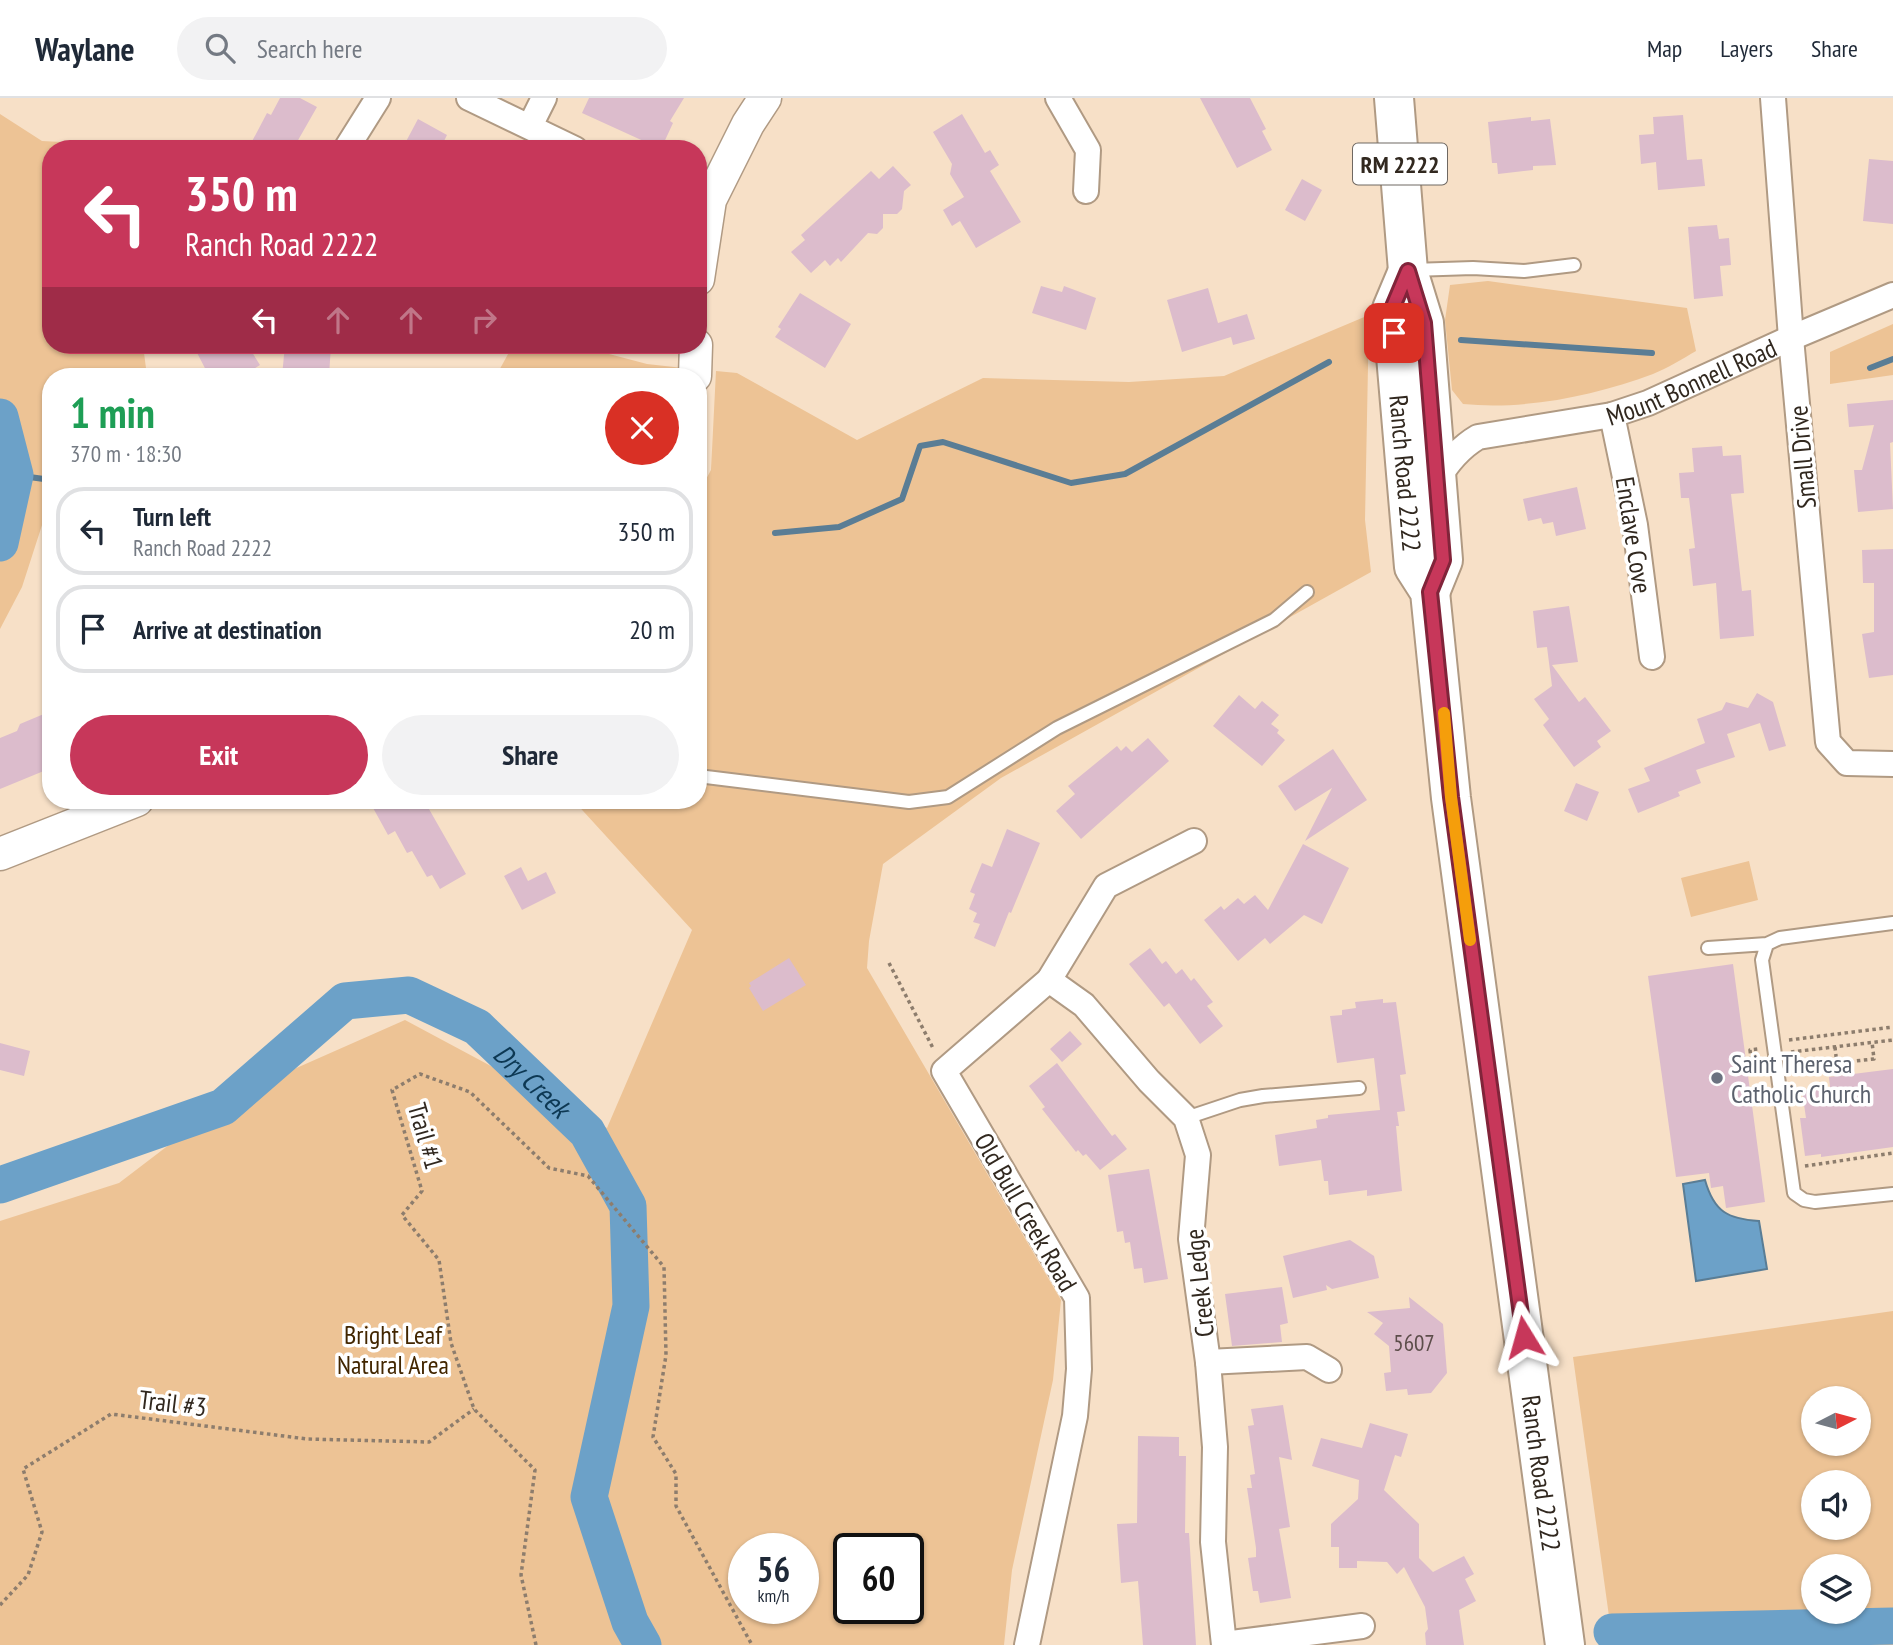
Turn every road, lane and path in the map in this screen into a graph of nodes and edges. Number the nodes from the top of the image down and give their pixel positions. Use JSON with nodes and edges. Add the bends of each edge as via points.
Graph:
{"nodes":[{"id":1,"x":378,"y":98,"type":"edge"},
{"id":2,"x":469,"y":98,"type":"edge"},
{"id":3,"x":544,"y":98,"type":"edge"},
{"id":4,"x":765,"y":98,"type":"edge"},
{"id":5,"x":1058,"y":98,"type":"edge"},
{"id":6,"x":1394,"y":98,"type":"edge"},
{"id":7,"x":1773,"y":98,"type":"edge"},
{"id":8,"x":530,"y":126,"type":"junction"},
{"id":9,"x":352,"y":140,"type":"edge"},
{"id":10,"x":557,"y":140,"type":"edge"},
{"id":11,"x":1086,"y":191,"type":"dead end"},
{"id":12,"x":707,"y":193,"type":"edge"},
{"id":13,"x":1574,"y":265,"type":"dead end"},
{"id":14,"x":1408,"y":271,"type":"junction"},
{"id":15,"x":1893,"y":295,"type":"edge"},
{"id":16,"x":1791,"y":338,"type":"junction"},
{"id":17,"x":1430,"y":408,"type":"junction"},
{"id":18,"x":1612,"y":415,"type":"junction"},
{"id":19,"x":1478,"y":438,"type":"junction"},
{"id":20,"x":1436,"y":482,"type":"junction"},
{"id":21,"x":1307,"y":592,"type":"dead end"},
{"id":22,"x":1430,"y":592,"type":"junction"},
{"id":23,"x":1653,"y":657,"type":"dead end"},
{"id":24,"x":1893,"y":764,"type":"edge"},
{"id":25,"x":707,"y":777,"type":"edge"},
{"id":26,"x":115,"y":809,"type":"edge"},
{"id":27,"x":1194,"y":841,"type":"dead end"},
{"id":28,"x":0,"y":855,"type":"edge"},
{"id":29,"x":1893,"y":923,"type":"edge"},
{"id":30,"x":1767,"y":944,"type":"junction"},
{"id":31,"x":1709,"y":948,"type":"dead end"},
{"id":32,"x":889,"y":963,"type":"dead end"},
{"id":33,"x":1049,"y":980,"type":"junction"},
{"id":34,"x":1893,"y":1027,"type":"edge"},
{"id":35,"x":1813,"y":1037,"type":"junction"},
{"id":36,"x":1893,"y":1040,"type":"edge"},
{"id":37,"x":1872,"y":1042,"type":"junction"},
{"id":38,"x":1835,"y":1047,"type":"junction"},
{"id":39,"x":1774,"y":1048,"type":"junction"},
{"id":40,"x":1814,"y":1049,"type":"junction"},
{"id":41,"x":1836,"y":1063,"type":"junction"},
{"id":42,"x":944,"y":1070,"type":"junction"},
{"id":43,"x":1838,"y":1074,"type":"dead end"},
{"id":44,"x":1359,"y":1088,"type":"dead end"},
{"id":45,"x":1186,"y":1118,"type":"junction"},
{"id":46,"x":1893,"y":1153,"type":"edge"},
{"id":47,"x":1791,"y":1167,"type":"junction"},
{"id":48,"x":1893,"y":1194,"type":"edge"},
{"id":49,"x":1208,"y":1362,"type":"junction"},
{"id":50,"x":1329,"y":1370,"type":"dead end"},
{"id":51,"x":474,"y":1409,"type":"junction"},
{"id":52,"x":0,"y":1605,"type":"edge"},
{"id":53,"x":1362,"y":1626,"type":"dead end"},
{"id":54,"x":536,"y":1645,"type":"edge"},
{"id":55,"x":752,"y":1645,"type":"edge"},
{"id":56,"x":1027,"y":1645,"type":"edge"},
{"id":57,"x":1224,"y":1645,"type":"edge"},
{"id":58,"x":1565,"y":1645,"type":"edge"}],
"edges":[{"from":1,"to":9,"type":"street"},
{"from":2,"to":8,"type":"street"},
{"from":3,"to":8,"type":"street"},
{"from":4,"to":12,"type":"street"},
{"from":5,"to":11,"type":"street","via":[[1088,150]]},
{"from":6,"to":14,"type":"main road","name":"Ranch Road 2222","number":"RM 2222"},
{"from":7,"to":16,"type":"street","name":"Small Drive"},
{"from":8,"to":10,"type":"street"},
{"from":13,"to":14,"type":"lane","via":[[1524,271]]},
{"from":14,"to":17,"type":"main road","name":"Ranch Road 2222","number":"RM 2222","via":[[1424,323]]},
{"from":14,"to":22,"type":"main road","name":"Ranch Road 2222","number":"RM 2222","via":[[1392,309],[1415,567]]},
{"from":15,"to":16,"type":"street","name":"Mount Bonnell Road"},
{"from":16,"to":18,"type":"street","name":"Mount Bonnell Road"},
{"from":16,"to":24,"type":"street","name":"Small Drive","via":[[1828,742],[1847,763]]},
{"from":17,"to":19,"type":"street","via":[[1442,420]]},
{"from":17,"to":20,"type":"main road","name":"Ranch Road 2222","number":"RM 2222"},
{"from":18,"to":19,"type":"street","name":"Mount Bonnell Road"},
{"from":18,"to":23,"type":"street","name":"Enclave Cove","via":[[1635,525]]},
{"from":19,"to":20,"type":"street","via":[[1458,452]]},
{"from":20,"to":22,"type":"main road","name":"Ranch Road 2222","number":"RM 2222","via":[[1443,560]]},
{"from":21,"to":25,"type":"lane","via":[[1274,620],[1057,728],[948,797],[909,802]]},
{"from":22,"to":58,"type":"main road","name":"Ranch Road 2222","number":"RM 2222","via":[[1453,811]]},
{"from":26,"to":28,"type":"street"},
{"from":27,"to":33,"type":"street","via":[[1106,886]]},
{"from":29,"to":30,"type":"lane","via":[[1780,938]]},
{"from":30,"to":31,"type":"lane"},
{"from":30,"to":39,"type":"lane","via":[[1762,960]]},
{"from":32,"to":42,"type":"path"},
{"from":33,"to":42,"type":"street"},
{"from":33,"to":45,"type":"street","name":"Creek Ledge","via":[[1084,1004]]},
{"from":34,"to":35,"type":"path"},
{"from":35,"to":39,"type":"path"},
{"from":35,"to":40,"type":"path"},
{"from":36,"to":37,"type":"path"},
{"from":37,"to":38,"type":"path"},
{"from":37,"to":41,"type":"path","via":[[1874,1059]]},
{"from":38,"to":40,"type":"path"},
{"from":38,"to":41,"type":"path"},
{"from":39,"to":40,"type":"path"},
{"from":39,"to":47,"type":"lane"},
{"from":41,"to":43,"type":"path"},
{"from":42,"to":56,"type":"street","name":"Old Bull Creek Road","via":[[1077,1298],[1080,1369],[1075,1416]]},
{"from":44,"to":45,"type":"lane","via":[[1240,1100]]},
{"from":45,"to":49,"type":"street","name":"Creek Ledge","via":[[1198,1155],[1191,1239]]},
{"from":46,"to":47,"type":"path"},
{"from":47,"to":48,"type":"lane","via":[[1794,1193],[1804,1200]]},
{"from":49,"to":50,"type":"street","via":[[1307,1356]]},
{"from":49,"to":57,"type":"street","name":"Creek Ledge","via":[[1215,1447],[1213,1542]]},
{"from":51,"to":52,"type":"path","name":"Trail #3","via":[[429,1442],[307,1439],[111,1414],[23,1469],[43,1532],[28,1575]]},
{"from":51,"to":54,"type":"path","name":"Trail #1","via":[[535,1470],[521,1575]]},
{"from":51,"to":55,"type":"path","name":"Trail #1","via":[[451,1343],[439,1260],[402,1215],[422,1191],[392,1090],[419,1074],[470,1092],[549,1168],[588,1177],[664,1268],[666,1355],[653,1437],[676,1474],[676,1506]]},
{"from":53,"to":57,"type":"street"}]}
